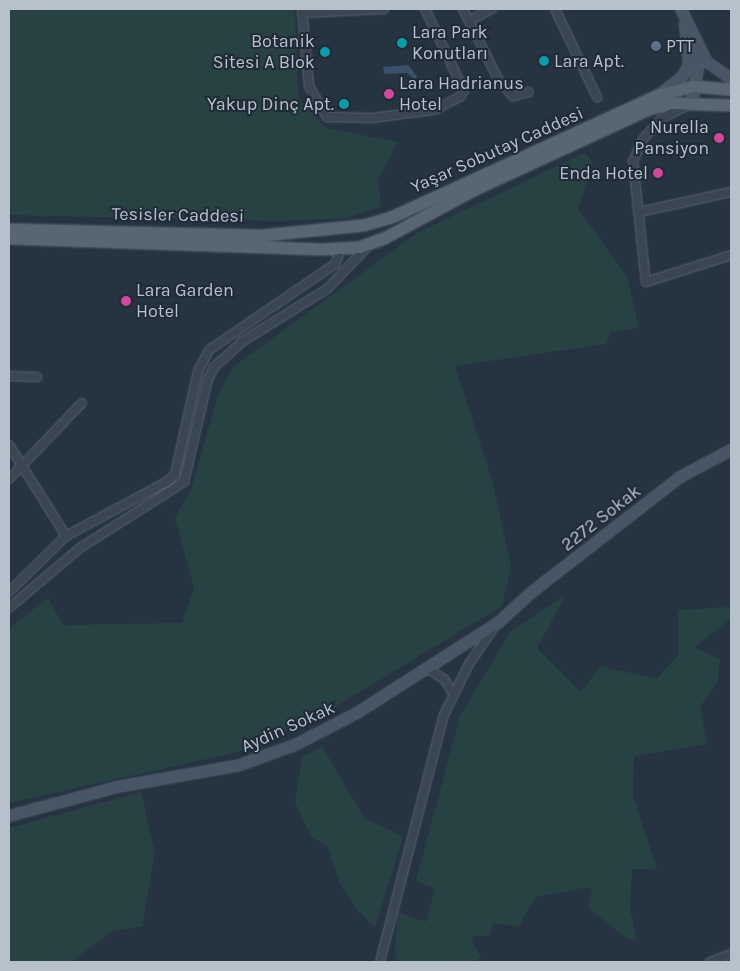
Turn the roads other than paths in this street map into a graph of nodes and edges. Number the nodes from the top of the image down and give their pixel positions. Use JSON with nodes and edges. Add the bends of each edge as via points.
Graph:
{"nodes":[{"id":1,"x":384,"y":9,"type":"edge"},
{"id":2,"x":425,"y":9,"type":"edge"},
{"id":3,"x":463,"y":9,"type":"edge"},
{"id":4,"x":492,"y":9,"type":"edge"},
{"id":5,"x":555,"y":9,"type":"edge"},
{"id":6,"x":302,"y":11,"type":"edge"},
{"id":7,"x":682,"y":14,"type":"edge"},
{"id":8,"x":469,"y":21,"type":"junction"},
{"id":9,"x":731,"y":79,"type":"edge"},
{"id":10,"x":694,"y":86,"type":"junction"},
{"id":11,"x":731,"y":89,"type":"edge"},
{"id":12,"x":529,"y":92,"type":"dead end"},
{"id":13,"x":660,"y":94,"type":"junction"},
{"id":14,"x":597,"y":97,"type":"dead end"},
{"id":15,"x":692,"y":102,"type":"junction"},
{"id":16,"x":731,"y":105,"type":"edge"},
{"id":17,"x":731,"y":192,"type":"edge"},
{"id":18,"x":639,"y":212,"type":"junction"},
{"id":19,"x":364,"y":225,"type":"junction"},
{"id":20,"x":345,"y":228,"type":"junction"},
{"id":21,"x":9,"y":229,"type":"edge"},
{"id":22,"x":9,"y":238,"type":"edge"},
{"id":23,"x":369,"y":244,"type":"junction"},
{"id":24,"x":340,"y":249,"type":"junction"},
{"id":25,"x":731,"y":255,"type":"edge"},
{"id":26,"x":9,"y":376,"type":"edge"},
{"id":27,"x":37,"y":377,"type":"dead end"},
{"id":28,"x":82,"y":403,"type":"dead end"},
{"id":29,"x":9,"y":445,"type":"edge"},
{"id":30,"x":731,"y":450,"type":"edge"},
{"id":31,"x":24,"y":465,"type":"junction"},
{"id":32,"x":9,"y":479,"type":"edge"},
{"id":33,"x":66,"y":536,"type":"junction"},
{"id":34,"x":9,"y":592,"type":"edge"},
{"id":35,"x":9,"y":608,"type":"edge"},
{"id":36,"x":498,"y":623,"type":"junction"},
{"id":37,"x":428,"y":669,"type":"junction"},
{"id":38,"x":453,"y":693,"type":"junction"},
{"id":39,"x":9,"y":816,"type":"edge"},
{"id":40,"x":731,"y":954,"type":"edge"},
{"id":41,"x":380,"y":962,"type":"edge"},
{"id":42,"x":710,"y":962,"type":"edge"}],
"edges":[{"from":1,"to":6,"type":"street"},
{"from":2,"to":6,"type":"street","via":[[464,91],[461,96],[422,113],[372,118],[327,117],[309,86]]},
{"from":3,"to":8,"type":"street"},
{"from":4,"to":8,"type":"street"},
{"from":5,"to":14,"type":"street"},
{"from":7,"to":9,"type":"street","via":[[707,62]]},
{"from":7,"to":10,"type":"street","via":[[697,57]]},
{"from":7,"to":13,"type":"street","via":[[689,65],[682,76]]},
{"from":8,"to":12,"type":"street","via":[[498,79],[513,96]]},
{"from":10,"to":11,"type":"main road","name":"Yaşar Sobutay Caddesi"},
{"from":10,"to":13,"type":"main road","name":"Yaşar Sobutay Caddesi"},
{"from":10,"to":15,"type":"street"},
{"from":13,"to":19,"type":"main road","name":"Yaşar Sobutay Caddesi","via":[[400,213]]},
{"from":15,"to":16,"type":"main road"},
{"from":15,"to":18,"type":"street","via":[[662,118],[640,145],[633,161]]},
{"from":15,"to":23,"type":"main road","via":[[648,109],[476,189]]},
{"from":17,"to":18,"type":"street"},
{"from":18,"to":25,"type":"street","via":[[646,282]]},
{"from":19,"to":20,"type":"main road","name":"Yaşar Sobutay Caddesi"},
{"from":19,"to":23,"type":"main road","via":[[370,232]]},
{"from":20,"to":21,"type":"main road","name":"Tesisler Caddesi","via":[[263,235]]},
{"from":20,"to":24,"type":"main road"},
{"from":22,"to":24,"type":"main road"},
{"from":23,"to":24,"type":"main road"},
{"from":23,"to":35,"type":"street","via":[[327,289],[243,341],[214,366],[184,482],[80,548]]},
{"from":24,"to":33,"type":"street","via":[[335,264],[209,350],[198,371],[175,474],[168,481]]},
{"from":26,"to":27,"type":"street"},
{"from":28,"to":31,"type":"street"},
{"from":29,"to":31,"type":"street"},
{"from":30,"to":36,"type":"street","name":"2272 Sokak","via":[[680,476],[532,592]]},
{"from":31,"to":32,"type":"street"},
{"from":31,"to":33,"type":"street"},
{"from":33,"to":34,"type":"street"},
{"from":36,"to":37,"type":"street","name":"Aydin Sokak"},
{"from":36,"to":38,"type":"street","via":[[481,644]]},
{"from":37,"to":38,"type":"street","via":[[444,679]]},
{"from":37,"to":39,"type":"street","name":"Aydin Sokak","via":[[357,713],[295,746],[240,765],[117,787]]},
{"from":38,"to":41,"type":"street","via":[[444,715]]},
{"from":40,"to":42,"type":"street"}]}
